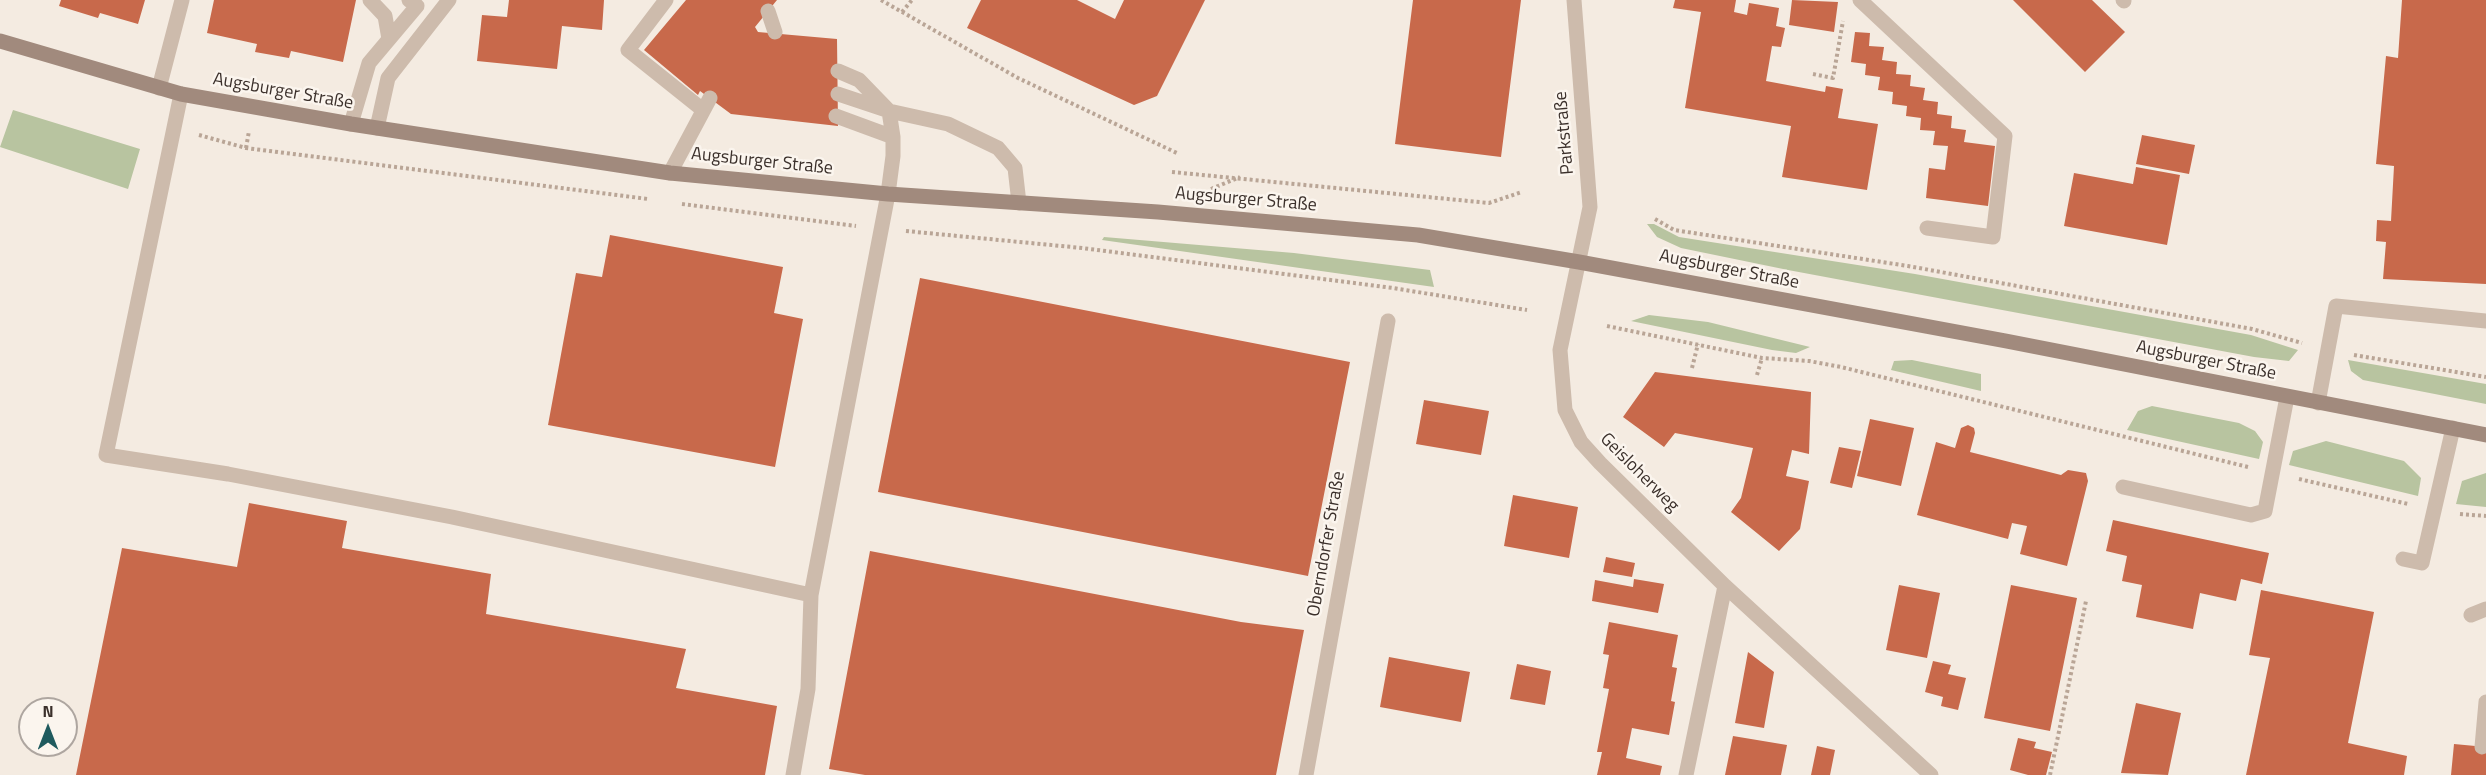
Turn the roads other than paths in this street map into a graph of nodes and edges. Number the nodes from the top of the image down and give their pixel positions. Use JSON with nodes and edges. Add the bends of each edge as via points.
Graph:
{"nodes":[{"id":1,"x":182,"y":0,"type":"edge"},
{"id":2,"x":370,"y":0,"type":"edge"},
{"id":3,"x":409,"y":0,"type":"edge"},
{"id":4,"x":449,"y":0,"type":"edge"},
{"id":5,"x":666,"y":0,"type":"edge"},
{"id":6,"x":1574,"y":0,"type":"edge"},
{"id":7,"x":1860,"y":0,"type":"edge"},
{"id":8,"x":768,"y":11,"type":"dead end"},
{"id":9,"x":775,"y":32,"type":"dead end"},
{"id":10,"x":389,"y":39,"type":"junction"},
{"id":11,"x":0,"y":41,"type":"edge"},
{"id":12,"x":838,"y":71,"type":"dead end"},
{"id":13,"x":159,"y":88,"type":"junction"},
{"id":14,"x":181,"y":94,"type":"junction"},
{"id":15,"x":838,"y":94,"type":"dead end"},
{"id":16,"x":890,"y":111,"type":"junction"},
{"id":17,"x":836,"y":116,"type":"dead end"},
{"id":18,"x":351,"y":124,"type":"junction"},
{"id":19,"x":377,"y":128,"type":"junction"},
{"id":20,"x":894,"y":137,"type":"junction"},
{"id":21,"x":670,"y":173,"type":"junction"},
{"id":22,"x":888,"y":194,"type":"junction"},
{"id":23,"x":1019,"y":203,"type":"junction"},
{"id":24,"x":1928,"y":228,"type":"dead end"},
{"id":25,"x":1579,"y":262,"type":"junction"},
{"id":26,"x":1388,"y":321,"type":"dead end"},
{"id":27,"x":2486,"y":321,"type":"edge"},
{"id":28,"x":2287,"y":397,"type":"junction"},
{"id":29,"x":2318,"y":403,"type":"junction"},
{"id":30,"x":2452,"y":428,"type":"junction"},
{"id":31,"x":2486,"y":435,"type":"edge"},
{"id":32,"x":2123,"y":487,"type":"dead end"},
{"id":33,"x":2403,"y":559,"type":"dead end"},
{"id":34,"x":1725,"y":586,"type":"junction"},
{"id":35,"x":811,"y":595,"type":"junction"},
{"id":36,"x":2486,"y":609,"type":"edge"},
{"id":37,"x":2471,"y":615,"type":"dead end"},
{"id":38,"x":2486,"y":702,"type":"edge"},
{"id":39,"x":2482,"y":747,"type":"dead end"},
{"id":40,"x":794,"y":775,"type":"edge"},
{"id":41,"x":1306,"y":775,"type":"edge"},
{"id":42,"x":1686,"y":775,"type":"edge"},
{"id":43,"x":1931,"y":775,"type":"edge"}],
"edges":[{"from":1,"to":13,"type":"street"},
{"from":2,"to":10,"type":"street","via":[[385,16]]},
{"from":3,"to":10,"type":"street","via":[[417,6]]},
{"from":4,"to":19,"type":"street","via":[[388,78]]},
{"from":5,"to":21,"type":"street","via":[[627,50],[706,104]]},
{"from":6,"to":25,"type":"street","name":"Parkstraße","via":[[1590,207]]},
{"from":7,"to":24,"type":"street","via":[[2005,136],[1993,237]]},
{"from":8,"to":9,"type":"street"},
{"from":10,"to":18,"type":"street","via":[[369,63]]},
{"from":11,"to":13,"type":"street","name":"Augsburger Straße"},
{"from":12,"to":16,"type":"street","via":[[859,80]]},
{"from":13,"to":14,"type":"street","name":"Augsburger Straße"},
{"from":14,"to":18,"type":"street","name":"Augsburger Straße"},
{"from":14,"to":35,"type":"street","via":[[106,454],[452,517]]},
{"from":15,"to":16,"type":"street"},
{"from":16,"to":20,"type":"street"},
{"from":16,"to":23,"type":"street","via":[[948,124],[998,148],[1015,168]]},
{"from":17,"to":20,"type":"street"},
{"from":18,"to":19,"type":"street","name":"Augsburger Straße"},
{"from":19,"to":21,"type":"street","name":"Augsburger Straße"},
{"from":20,"to":22,"type":"street"},
{"from":21,"to":22,"type":"street","name":"Augsburger Straße"},
{"from":22,"to":23,"type":"street","name":"Augsburger Straße"},
{"from":22,"to":35,"type":"street"},
{"from":23,"to":25,"type":"street","name":"Augsburger Straße","via":[[1418,235]]},
{"from":25,"to":28,"type":"street","name":"Augsburger Straße"},
{"from":25,"to":34,"type":"street","name":"Geisloherweg","via":[[1560,350],[1565,410],[1581,442]]},
{"from":26,"to":41,"type":"street","name":"Oberndorfer Straße"},
{"from":27,"to":29,"type":"street","via":[[2336,306]]},
{"from":28,"to":29,"type":"street","name":"Augsburger Straße"},
{"from":28,"to":32,"type":"street","via":[[2265,510],[2251,515]]},
{"from":29,"to":30,"type":"street","name":"Augsburger Straße"},
{"from":30,"to":31,"type":"street","name":"Augsburger Straße"},
{"from":30,"to":33,"type":"street","via":[[2422,563]]},
{"from":34,"to":42,"type":"street"},
{"from":34,"to":43,"type":"street","name":"Geisloherweg"},
{"from":35,"to":40,"type":"street","via":[[808,689]]},
{"from":36,"to":37,"type":"street"},
{"from":38,"to":39,"type":"street"}]}
